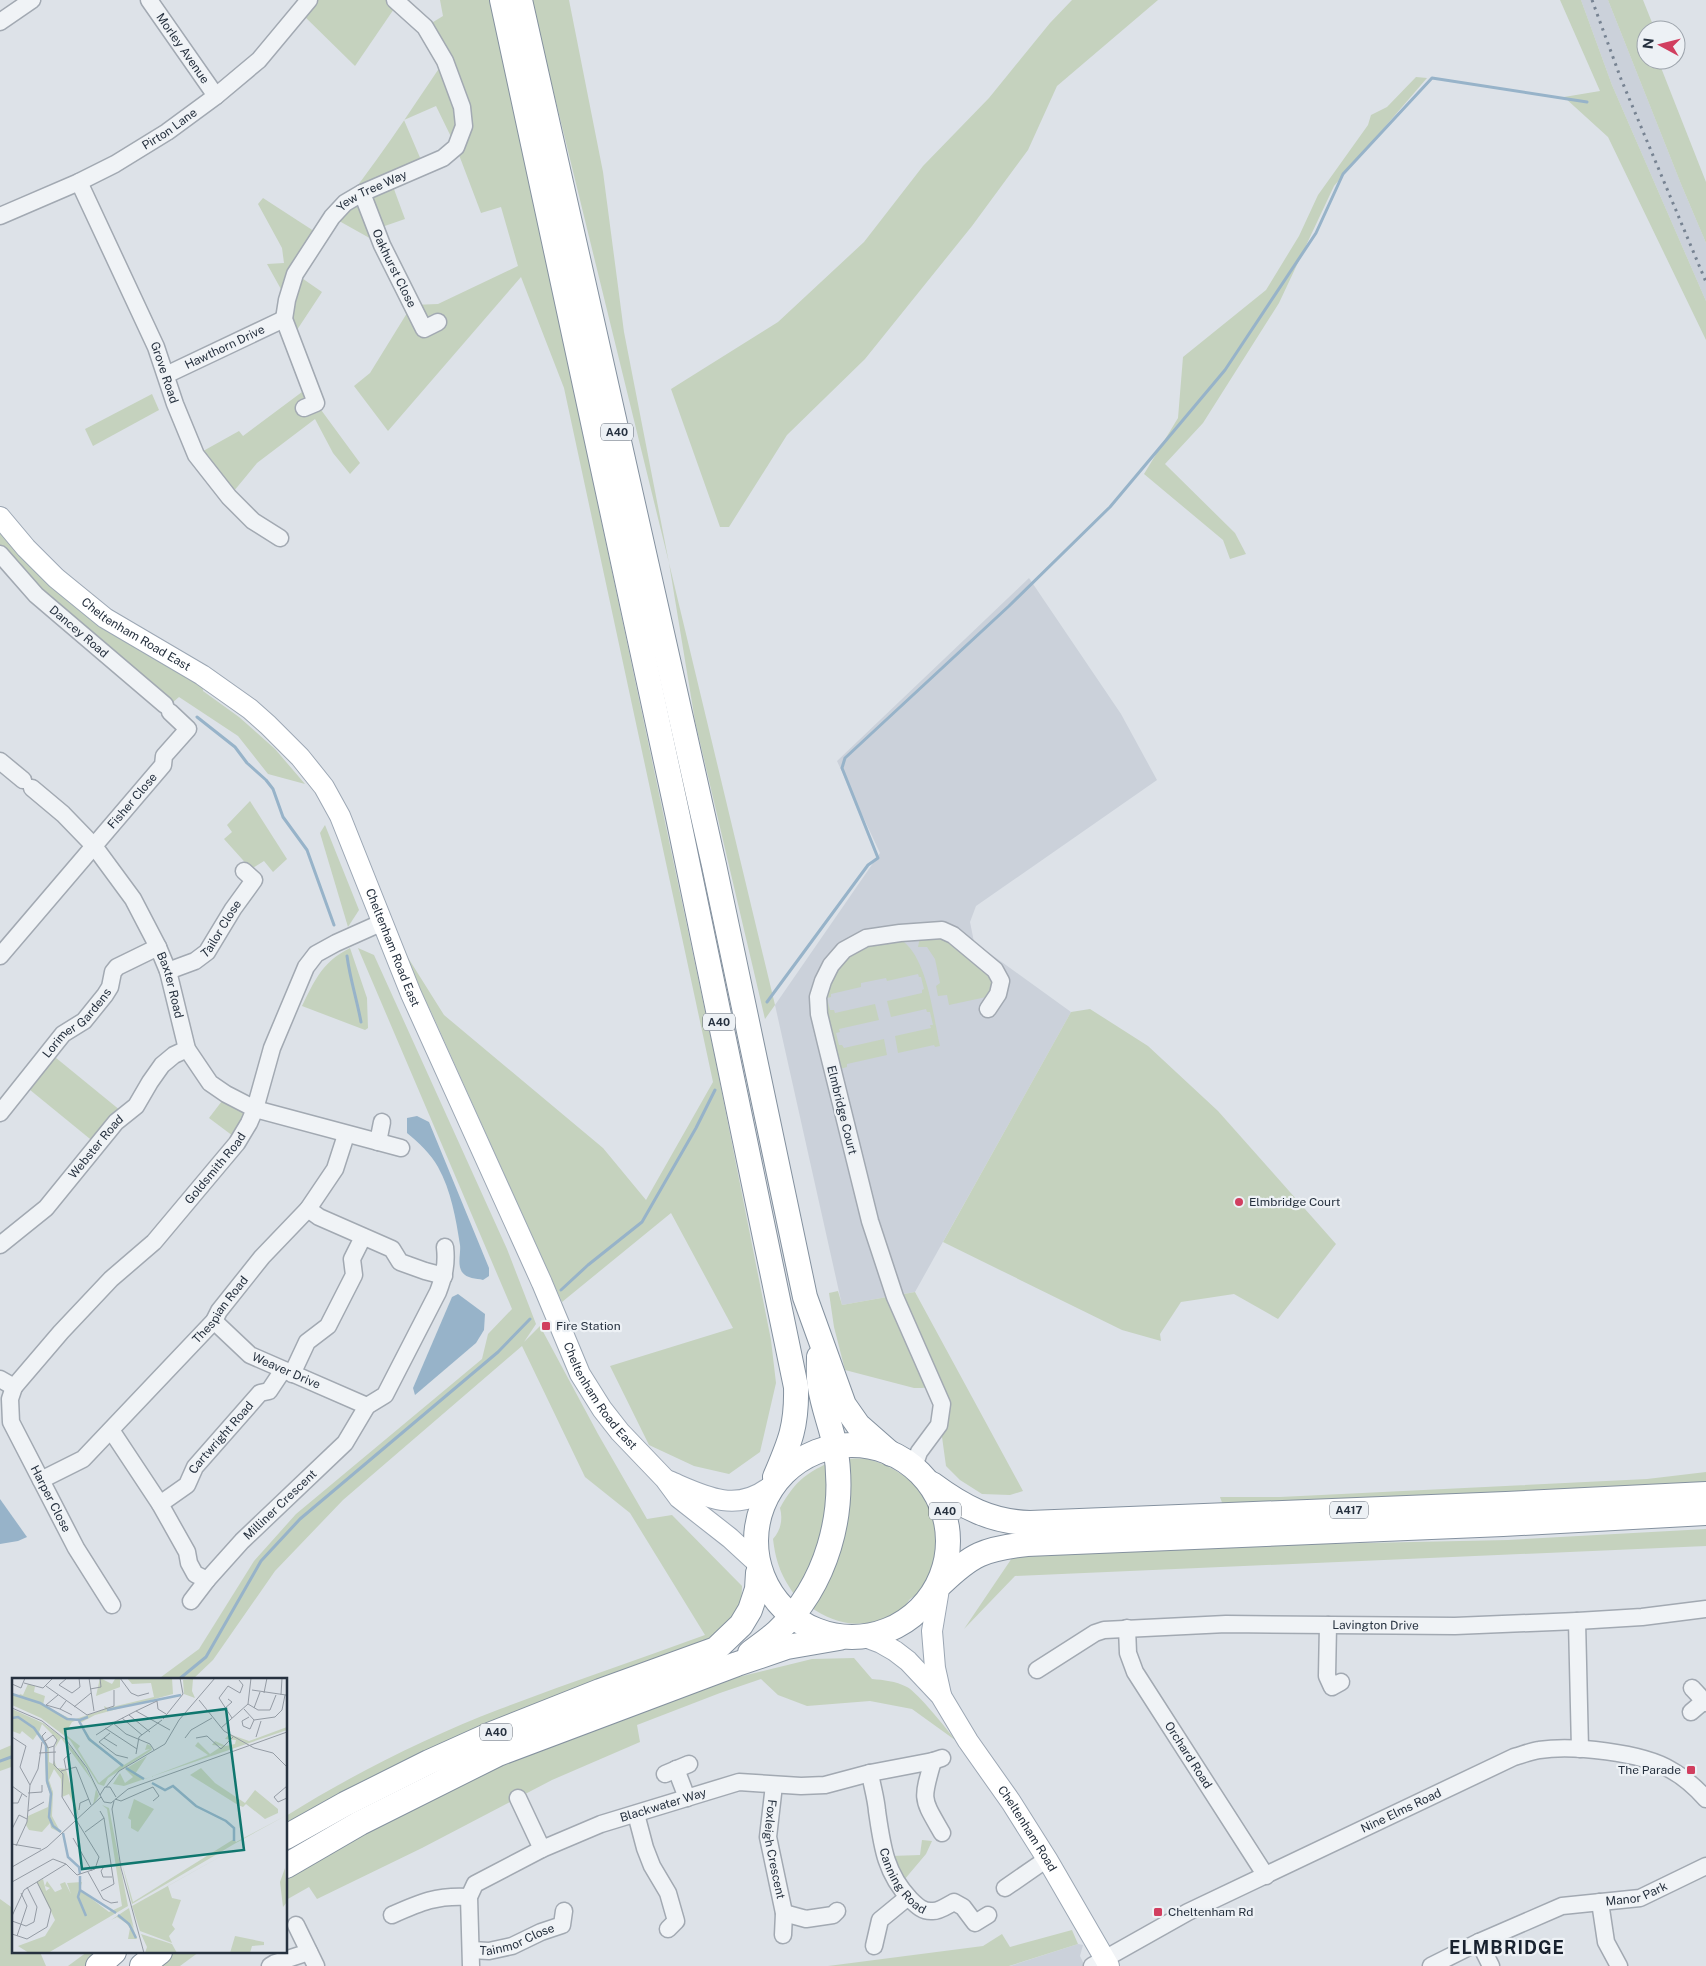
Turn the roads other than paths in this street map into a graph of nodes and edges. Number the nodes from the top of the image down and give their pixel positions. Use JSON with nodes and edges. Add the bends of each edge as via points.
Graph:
{"nodes":[{"id":1,"x":32,"y":0,"type":"edge"},
{"id":2,"x":148,"y":0,"type":"edge"},
{"id":3,"x":309,"y":0,"type":"edge"},
{"id":4,"x":395,"y":0,"type":"edge"},
{"id":5,"x":502,"y":0,"type":"edge"},
{"id":6,"x":520,"y":0,"type":"edge"},
{"id":7,"x":0,"y":22,"type":"edge"},
{"id":8,"x":216,"y":96,"type":"junction"},
{"id":9,"x":80,"y":182,"type":"junction"},
{"id":10,"x":362,"y":193,"type":"junction"},
{"id":11,"x":0,"y":216,"type":"edge"},
{"id":12,"x":284,"y":319,"type":"junction"},
{"id":13,"x":438,"y":322,"type":"dead end"},
{"id":14,"x":166,"y":375,"type":"junction"},
{"id":15,"x":304,"y":408,"type":"dead end"},
{"id":16,"x":0,"y":517,"type":"edge"},
{"id":17,"x":280,"y":538,"type":"dead end"},
{"id":18,"x":0,"y":554,"type":"edge"},
{"id":19,"x":168,"y":708,"type":"joint"},
{"id":20,"x":0,"y":760,"type":"edge"},
{"id":21,"x":94,"y":846,"type":"junction"},
{"id":22,"x":244,"y":871,"type":"dead end"},
{"id":23,"x":383,"y":922,"type":"junction"},
{"id":24,"x":158,"y":947,"type":"junction"},
{"id":25,"x":0,"y":956,"type":"edge"},
{"id":26,"x":168,"y":972,"type":"junction"},
{"id":27,"x":988,"y":1009,"type":"dead end"},
{"id":28,"x":187,"y":1049,"type":"junction"},
{"id":29,"x":255,"y":1109,"type":"junction"},
{"id":30,"x":0,"y":1112,"type":"edge"},
{"id":31,"x":382,"y":1122,"type":"dead end"},
{"id":32,"x":346,"y":1135,"type":"junction"},
{"id":33,"x":378,"y":1142,"type":"junction"},
{"id":34,"x":402,"y":1148,"type":"dead end"},
{"id":35,"x":308,"y":1209,"type":"junction"},
{"id":36,"x":363,"y":1237,"type":"junction"},
{"id":37,"x":0,"y":1245,"type":"edge"},
{"id":38,"x":445,"y":1247,"type":"dead end"},
{"id":39,"x":444,"y":1276,"type":"junction"},
{"id":40,"x":214,"y":1321,"type":"junction"},
{"id":41,"x":819,"y":1336,"type":"junction"},
{"id":42,"x":288,"y":1372,"type":"junction"},
{"id":43,"x":0,"y":1379,"type":"edge"},
{"id":44,"x":14,"y":1387,"type":"junction"},
{"id":45,"x":367,"y":1406,"type":"junction"},
{"id":46,"x":111,"y":1430,"type":"junction"},
{"id":47,"x":835,"y":1447,"type":"junction"},
{"id":48,"x":891,"y":1454,"type":"junction"},
{"id":49,"x":914,"y":1467,"type":"junction"},
{"id":50,"x":665,"y":1479,"type":"junction"},
{"id":51,"x":41,"y":1480,"type":"junction"},
{"id":52,"x":771,"y":1483,"type":"junction"},
{"id":53,"x":932,"y":1484,"type":"junction"},
{"id":54,"x":1706,"y":1494,"type":"edge"},
{"id":55,"x":160,"y":1504,"type":"junction"},
{"id":56,"x":1706,"y":1513,"type":"edge"},
{"id":57,"x":756,"y":1567,"type":"junction"},
{"id":58,"x":207,"y":1580,"type":"junction"},
{"id":59,"x":940,"y":1587,"type":"junction"},
{"id":60,"x":191,"y":1601,"type":"dead end"},
{"id":61,"x":112,"y":1605,"type":"dead end"},
{"id":62,"x":1706,"y":1609,"type":"edge"},
{"id":63,"x":793,"y":1613,"type":"junction"},
{"id":64,"x":1577,"y":1621,"type":"junction"},
{"id":65,"x":1328,"y":1625,"type":"junction"},
{"id":66,"x":1127,"y":1628,"type":"junction"},
{"id":67,"x":854,"y":1637,"type":"junction"},
{"id":68,"x":736,"y":1664,"type":"junction"},
{"id":69,"x":1038,"y":1670,"type":"dead end"},
{"id":70,"x":1332,"y":1687,"type":"dead end"},
{"id":71,"x":1692,"y":1688,"type":"dead end"},
{"id":72,"x":941,"y":1696,"type":"junction"},
{"id":73,"x":1705,"y":1702,"type":"edge"},
{"id":74,"x":1691,"y":1712,"type":"dead end"},
{"id":75,"x":1580,"y":1749,"type":"junction"},
{"id":76,"x":677,"y":1769,"type":"dead end"},
{"id":77,"x":870,"y":1773,"type":"junction"},
{"id":78,"x":774,"y":1785,"type":"junction"},
{"id":79,"x":518,"y":1798,"type":"dead end"},
{"id":80,"x":687,"y":1798,"type":"junction"},
{"id":81,"x":1706,"y":1799,"type":"edge"},
{"id":82,"x":636,"y":1814,"type":"junction"},
{"id":83,"x":942,"y":1833,"type":"dead end"},
{"id":84,"x":288,"y":1837,"type":"edge"},
{"id":85,"x":542,"y":1849,"type":"junction"},
{"id":86,"x":1048,"y":1859,"type":"junction"},
{"id":87,"x":288,"y":1865,"type":"edge"},
{"id":88,"x":1706,"y":1866,"type":"edge"},
{"id":89,"x":1266,"y":1876,"type":"junction"},
{"id":90,"x":1015,"y":1887,"type":"dead end"},
{"id":91,"x":908,"y":1896,"type":"junction"},
{"id":92,"x":469,"y":1897,"type":"junction"},
{"id":93,"x":1600,"y":1902,"type":"junction"},
{"id":94,"x":837,"y":1911,"type":"dead end"},
{"id":95,"x":784,"y":1913,"type":"junction"},
{"id":96,"x":392,"y":1915,"type":"dead end"},
{"id":97,"x":988,"y":1915,"type":"dead end"},
{"id":98,"x":566,"y":1923,"type":"dead end"},
{"id":99,"x":296,"y":1926,"type":"dead end"},
{"id":100,"x":677,"y":1927,"type":"dead end"},
{"id":101,"x":782,"y":1935,"type":"dead end"},
{"id":102,"x":1479,"y":1942,"type":"junction"},
{"id":103,"x":874,"y":1946,"type":"dead end"},
{"id":104,"x":112,"y":1954,"type":"edge"},
{"id":105,"x":157,"y":1954,"type":"edge"},
{"id":106,"x":471,"y":1958,"type":"edge"},
{"id":107,"x":312,"y":1959,"type":"edge"},
{"id":108,"x":1102,"y":1963,"type":"edge"},
{"id":109,"x":98,"y":1966,"type":"edge"},
{"id":110,"x":142,"y":1966,"type":"edge"},
{"id":111,"x":270,"y":1966,"type":"edge"},
{"id":112,"x":1432,"y":1966,"type":"edge"},
{"id":113,"x":1491,"y":1966,"type":"edge"},
{"id":114,"x":1619,"y":1966,"type":"edge"}],
"edges":[{"from":1,"to":7,"type":"street"},
{"from":2,"to":8,"type":"street","name":"Morley Avenue"},
{"from":3,"to":8,"type":"street","name":"Pirton Lane","via":[[259,60]]},
{"from":4,"to":10,"type":"street","name":"Yew Tree Way","via":[[424,27],[444,61],[462,107],[464,126],[456,147],[443,158]]},
{"from":5,"to":52,"type":"highway","number":"A40","via":[[676,807],[796,1387],[797,1412],[793,1433]]},
{"from":6,"to":41,"type":"highway","number":"A40","via":[[712,855],[795,1256]]},
{"from":8,"to":9,"type":"street","name":"Pirton Lane","via":[[167,132]]},
{"from":9,"to":11,"type":"street","name":"Pirton Lane"},
{"from":9,"to":14,"type":"street","name":"Grove Road"},
{"from":10,"to":12,"type":"street","name":"Yew Tree Way","via":[[345,203],[332,217],[295,274]]},
{"from":10,"to":13,"type":"street","name":"Oakhurst Close","via":[[382,245],[424,329]]},
{"from":12,"to":14,"type":"street","name":"Hawthorn Drive"},
{"from":12,"to":15,"type":"street","via":[[316,403]]},
{"from":14,"to":17,"type":"street","name":"Grove Road","via":[[196,455],[253,522]]},
{"from":16,"to":23,"type":"main road","name":"Cheltenham Road East","via":[[56,578],[105,618],[237,699],[300,757],[324,787],[340,816]]},
{"from":18,"to":19,"type":"street","name":"Dancey Road","via":[[36,595]]},
{"from":19,"to":21,"type":"street","name":"Fisher Close","via":[[188,729],[164,756],[164,765]]},
{"from":20,"to":21,"type":"street","name":"Baxter Road","via":[[63,814]]},
{"from":21,"to":24,"type":"street","name":"Baxter Road","via":[[133,899]]},
{"from":21,"to":25,"type":"street"},
{"from":22,"to":26,"type":"street","name":"Tailor Close","via":[[254,880],[207,952],[195,961]]},
{"from":23,"to":29,"type":"street","name":"Goldsmith Road","via":[[316,954],[306,967],[272,1048]]},
{"from":23,"to":50,"type":"main road","name":"Cheltenham Road East","via":[[410,994],[580,1374],[620,1432]]},
{"from":24,"to":26,"type":"street","name":"Baxter Road"},
{"from":24,"to":30,"type":"street","name":"Lorimer Gardens","via":[[117,966],[105,995],[84,1020],[63,1034]]},
{"from":26,"to":28,"type":"street","name":"Baxter Road"},
{"from":27,"to":49,"type":"street","name":"Elmbridge Court","via":[[998,994],[1001,981],[996,970],[953,934],[942,930],[866,938],[844,950],[831,965],[818,997],[819,1014],[870,1221],[895,1297],[942,1404],[939,1425],[919,1452]]},
{"from":28,"to":29,"type":"street","name":"Baxter Road","via":[[210,1083]]},
{"from":28,"to":37,"type":"street","name":"Webster Road","via":[[162,1065],[136,1106],[116,1122],[46,1208]]},
{"from":29,"to":32,"type":"street"},
{"from":29,"to":44,"type":"street","name":"Goldsmith Road","via":[[237,1143],[154,1242],[111,1279]]},
{"from":31,"to":33,"type":"street"},
{"from":32,"to":33,"type":"street"},
{"from":32,"to":35,"type":"street","name":"Thespian Road","via":[[335,1169]]},
{"from":33,"to":34,"type":"street"},
{"from":35,"to":36,"type":"street"},
{"from":35,"to":40,"type":"street","name":"Thespian Road","via":[[262,1257]]},
{"from":36,"to":39,"type":"street","via":[[392,1248],[400,1262]]},
{"from":36,"to":42,"type":"street","name":"Cartwright Road","via":[[352,1259],[354,1275],[328,1326],[307,1342]]},
{"from":38,"to":39,"type":"street","name":"Milliner Crescent","via":[[447,1263]]},
{"from":39,"to":45,"type":"street","name":"Milliner Crescent","via":[[385,1395]]},
{"from":40,"to":42,"type":"street","name":"Weaver Drive","via":[[250,1355]]},
{"from":40,"to":46,"type":"street","name":"Thespian Road"},
{"from":41,"to":47,"type":"highway","number":"A40","via":[[819,1386]]},
{"from":41,"to":48,"type":"highway","number":"A40","via":[[844,1405],[858,1424]]},
{"from":42,"to":45,"type":"street","name":"Weaver Drive"},
{"from":42,"to":55,"type":"street","name":"Cartwright Road","via":[[269,1390],[260,1393],[195,1467],[187,1485]]},
{"from":43,"to":44,"type":"street"},
{"from":44,"to":51,"type":"street","name":"Harper Close","via":[[10,1399],[11,1422]]},
{"from":45,"to":58,"type":"street","name":"Milliner Crescent","via":[[345,1443],[242,1541]]},
{"from":46,"to":51,"type":"street","name":"Thespian Road","via":[[83,1459]]},
{"from":46,"to":55,"type":"street"},
{"from":47,"to":48,"type":"highway","number":"A40","via":[[853,1446]]},
{"from":47,"to":52,"type":"highway","number":"A40","via":[[811,1454]]},
{"from":47,"to":63,"type":"highway","number":"A40","via":[[837,1512],[829,1550],[816,1581]]},
{"from":48,"to":49,"type":"highway","number":"A40"},
{"from":49,"to":53,"type":"highway","number":"A40"},
{"from":50,"to":52,"type":"main road","name":"Cheltenham Road East","via":[[705,1497],[726,1501],[756,1497]]},
{"from":50,"to":57,"type":"main road","name":"Cheltenham Road East","via":[[679,1498],[730,1538]]},
{"from":51,"to":61,"type":"street","name":"Harper Close","via":[[76,1548]]},
{"from":52,"to":57,"type":"highway","number":"A40","via":[[760,1506],[755,1528]]},
{"from":53,"to":54,"type":"highway","number":"A417","via":[[956,1502],[983,1515],[1030,1523]]},
{"from":53,"to":59,"type":"highway","number":"A40","via":[[944,1508],[950,1534],[947,1568]]},
{"from":55,"to":58,"type":"street","via":[[187,1552],[195,1574]]},
{"from":56,"to":59,"type":"highway","number":"A417","via":[[1027,1544],[977,1554],[956,1569]]},
{"from":57,"to":63,"type":"highway","via":[[769,1588]]},
{"from":57,"to":84,"type":"highway","number":"A40","via":[[757,1589],[750,1610],[716,1649],[600,1691],[454,1750],[345,1804]]},
{"from":58,"to":60,"type":"street","name":"Milliner Crescent"},
{"from":59,"to":67,"type":"highway","number":"A40","via":[[913,1616],[888,1630]]},
{"from":59,"to":72,"type":"main road","name":"Cheltenham Road","via":[[932,1631]]},
{"from":62,"to":64,"type":"street","name":"Lavington Drive"},
{"from":63,"to":67,"type":"highway","via":[[815,1627]]},
{"from":63,"to":68,"type":"highway","number":"A40","via":[[777,1631]]},
{"from":64,"to":65,"type":"street","name":"Lavington Drive","via":[[1455,1626]]},
{"from":64,"to":75,"type":"street"},
{"from":65,"to":66,"type":"street","name":"Lavington Drive","via":[[1226,1624]]},
{"from":65,"to":70,"type":"street","via":[[1327,1676]]},
{"from":66,"to":69,"type":"street","name":"Lavington Drive","via":[[1094,1633],[1049,1655]]},
{"from":66,"to":89,"type":"street","name":"Orchard Road","via":[[1128,1653],[1135,1672]]},
{"from":67,"to":68,"type":"highway","number":"A40","via":[[787,1647]]},
{"from":67,"to":72,"type":"main road","name":"Cheltenham Road","via":[[881,1643],[895,1651]]},
{"from":68,"to":87,"type":"highway","number":"A40","via":[[498,1754],[360,1823]]},
{"from":71,"to":73,"type":"street"},
{"from":72,"to":86,"type":"main road","name":"Cheltenham Road"},
{"from":73,"to":74,"type":"street"},
{"from":75,"to":81,"type":"street","name":"Nine Elms Road","via":[[1642,1758],[1670,1769]]},
{"from":75,"to":89,"type":"street","name":"Nine Elms Road","via":[[1538,1750],[1514,1758]]},
{"from":76,"to":80,"type":"street"},
{"from":77,"to":78,"type":"street","name":"Blackwater Way","via":[[825,1785]]},
{"from":77,"to":83,"type":"street","name":"Blackwater Way","via":[[938,1760],[925,1789],[925,1800]]},
{"from":77,"to":91,"type":"street","name":"Canning Road","via":[[885,1860]]},
{"from":78,"to":80,"type":"street","name":"Blackwater Way","via":[[739,1782]]},
{"from":78,"to":95,"type":"street","name":"Foxleigh Crescent","via":[[768,1837]]},
{"from":79,"to":85,"type":"street","via":[[533,1811]]},
{"from":80,"to":82,"type":"street","name":"Blackwater Way"},
{"from":82,"to":85,"type":"street","name":"Blackwater Way","via":[[601,1824]]},
{"from":82,"to":100,"type":"street","via":[[652,1866],[668,1893]]},
{"from":85,"to":92,"type":"street","name":"Blackwater Way","via":[[475,1884]]},
{"from":86,"to":90,"type":"street"},
{"from":86,"to":108,"type":"main road","name":"Cheltenham Road"},
{"from":88,"to":93,"type":"street","name":"Manor Park","via":[[1640,1898]]},
{"from":89,"to":108,"type":"street","name":"Nine Elms Road","via":[[1188,1912]]},
{"from":91,"to":97,"type":"street","name":"Canning Road","via":[[925,1911],[935,1911],[954,1902],[974,1923]]},
{"from":91,"to":103,"type":"street","via":[[880,1920]]},
{"from":92,"to":96,"type":"street","via":[[448,1896],[424,1901],[410,1914]]},
{"from":92,"to":106,"type":"street"},
{"from":93,"to":102,"type":"street","name":"Manor Park","via":[[1561,1899]]},
{"from":93,"to":114,"type":"street","via":[[1606,1942]]},
{"from":94,"to":95,"type":"street","name":"Foxleigh Crescent","via":[[833,1915],[806,1919]]},
{"from":95,"to":101,"type":"street","name":"Foxleigh Crescent"},
{"from":98,"to":106,"type":"street","name":"Tainmor Close","via":[[512,1946]]},
{"from":99,"to":107,"type":"street"},
{"from":102,"to":112,"type":"street","name":"Manor Park"},
{"from":102,"to":113,"type":"street"},
{"from":104,"to":109,"type":"highway"},
{"from":105,"to":110,"type":"highway"},
{"from":107,"to":111,"type":"street"}]}
